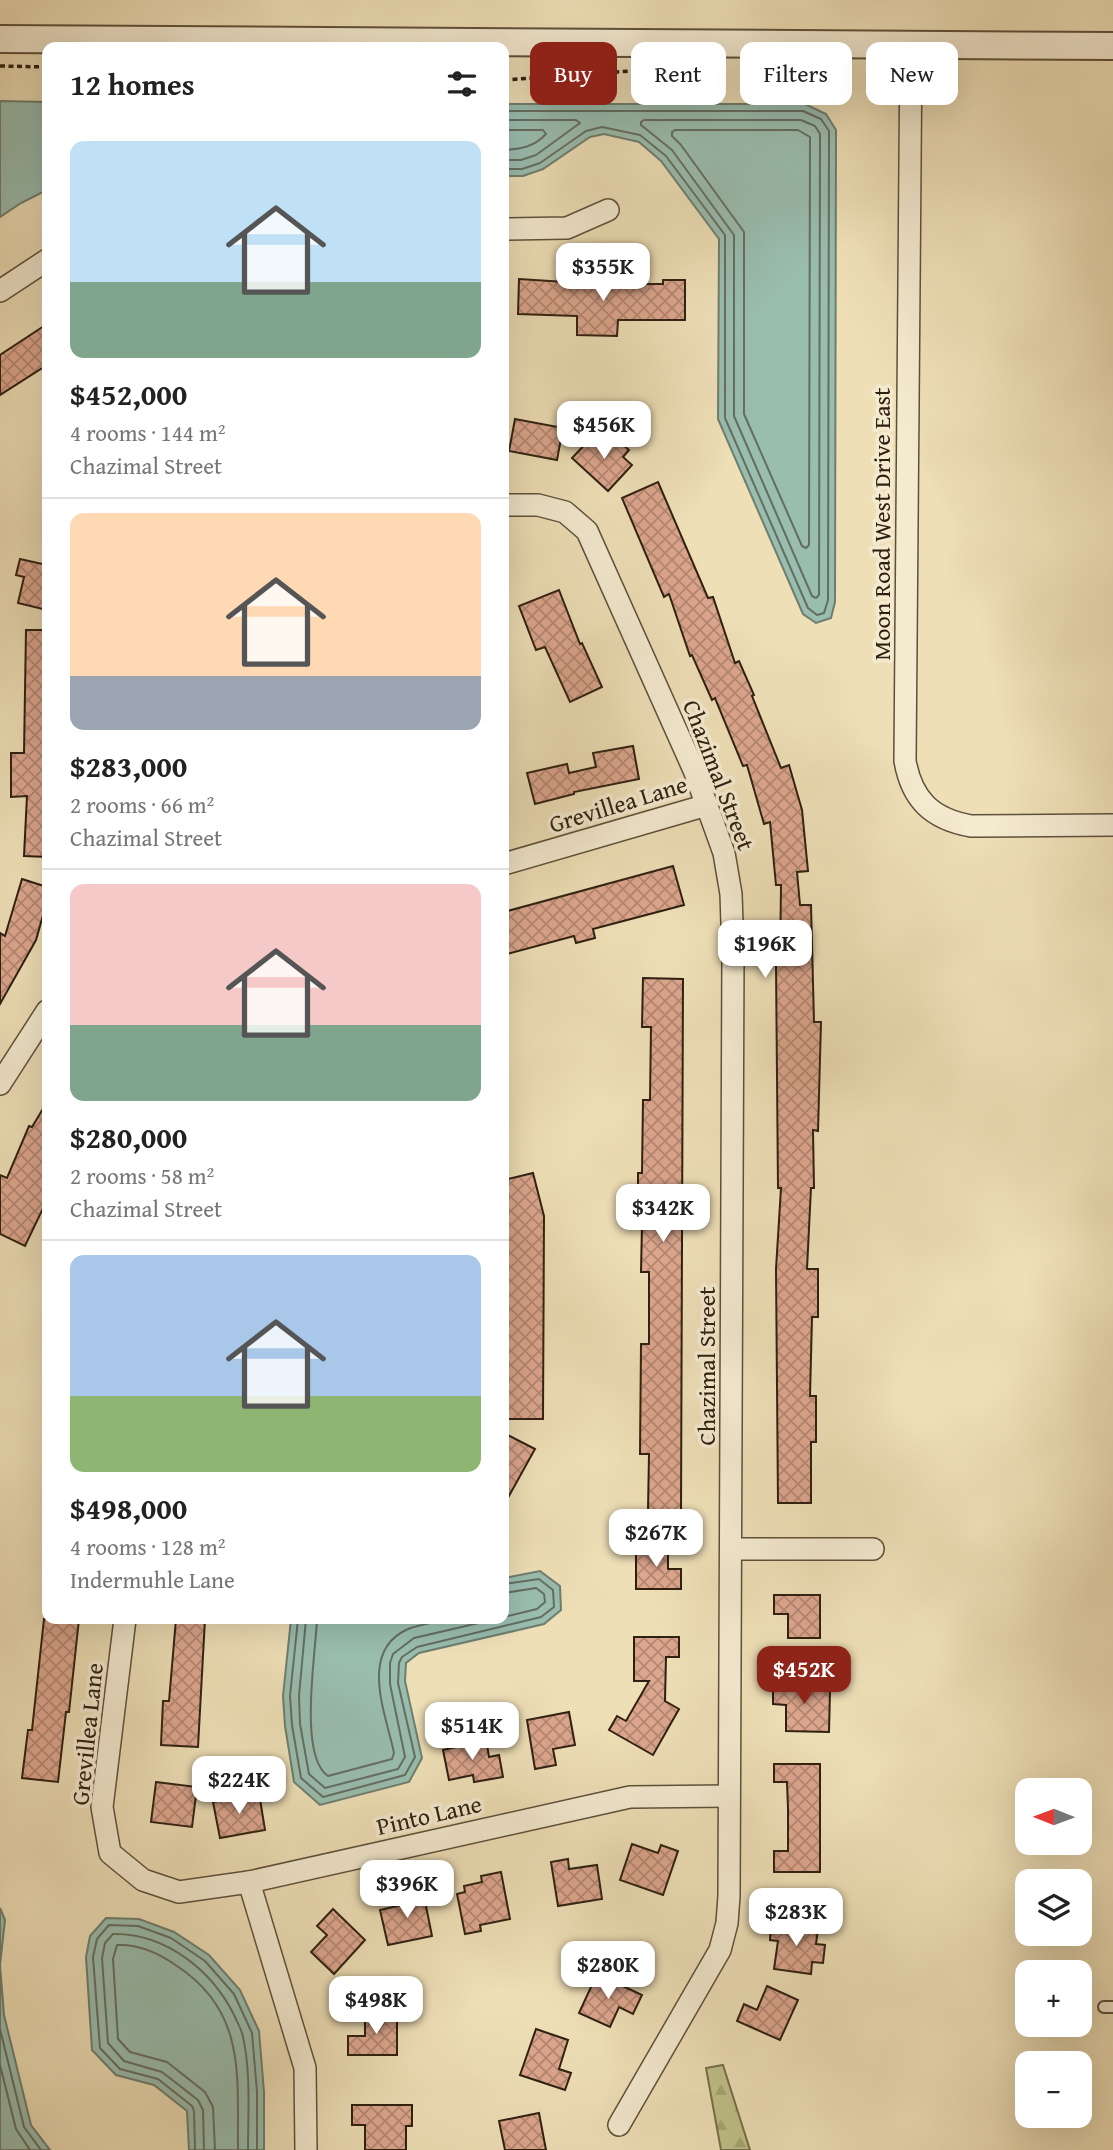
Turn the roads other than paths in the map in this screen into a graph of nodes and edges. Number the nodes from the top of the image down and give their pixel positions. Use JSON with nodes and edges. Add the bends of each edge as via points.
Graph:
{"nodes":[{"id":1,"x":0,"y":39,"type":"edge"},
{"id":2,"x":191,"y":42,"type":"edge"},
{"id":3,"x":866,"y":44,"type":"edge"},
{"id":4,"x":958,"y":44,"type":"edge"},
{"id":5,"x":509,"y":45,"type":"edge"},
{"id":6,"x":1113,"y":46,"type":"edge"},
{"id":7,"x":910,"y":105,"type":"edge"},
{"id":8,"x":608,"y":210,"type":"dead end"},
{"id":9,"x":509,"y":229,"type":"edge"},
{"id":10,"x":42,"y":263,"type":"edge"},
{"id":11,"x":0,"y":290,"type":"edge"},
{"id":12,"x":509,"y":505,"type":"edge"},
{"id":13,"x":707,"y":805,"type":"junction"},
{"id":14,"x":1113,"y":825,"type":"edge"},
{"id":15,"x":509,"y":863,"type":"edge"},
{"id":16,"x":42,"y":1019,"type":"edge"},
{"id":17,"x":0,"y":1084,"type":"edge"},
{"id":18,"x":732,"y":1549,"type":"junction"},
{"id":19,"x":873,"y":1549,"type":"dead end"},
{"id":20,"x":124,"y":1624,"type":"edge"},
{"id":21,"x":729,"y":1796,"type":"junction"},
{"id":22,"x":110,"y":1853,"type":"joint"},
{"id":23,"x":249,"y":1882,"type":"junction"},
{"id":24,"x":619,"y":2125,"type":"dead end"},
{"id":25,"x":306,"y":2150,"type":"edge"}],
"edges":[{"from":1,"to":2,"type":"street"},
{"from":3,"to":5,"type":"street"},
{"from":4,"to":6,"type":"street"},
{"from":7,"to":14,"type":"street","name":"Moon Road West Drive East","via":[[905,761],[909,779],[933,812],[957,823]]},
{"from":8,"to":9,"type":"street","via":[[567,228]]},
{"from":10,"to":11,"type":"street"},
{"from":12,"to":13,"type":"street","name":"Chazimal Street","via":[[538,505],[565,512],[587,531]]},
{"from":13,"to":15,"type":"street","name":"Grevillea Lane"},
{"from":13,"to":18,"type":"street","name":"Chazimal Street","via":[[724,853],[732,908]]},
{"from":16,"to":17,"type":"street"},
{"from":18,"to":19,"type":"street"},
{"from":18,"to":21,"type":"street","name":"Chazimal Street"},
{"from":20,"to":22,"type":"street","name":"Grevillea Lane","via":[[102,1807]]},
{"from":21,"to":23,"type":"street","name":"Pinto Lane","via":[[629,1797]]},
{"from":21,"to":24,"type":"street","name":"Chazimal Street","via":[[729,1896],[720,1950]]},
{"from":22,"to":23,"type":"street","name":"Pinto Lane","via":[[143,1880],[179,1892]]},
{"from":23,"to":25,"type":"street","via":[[305,2068]]}]}
